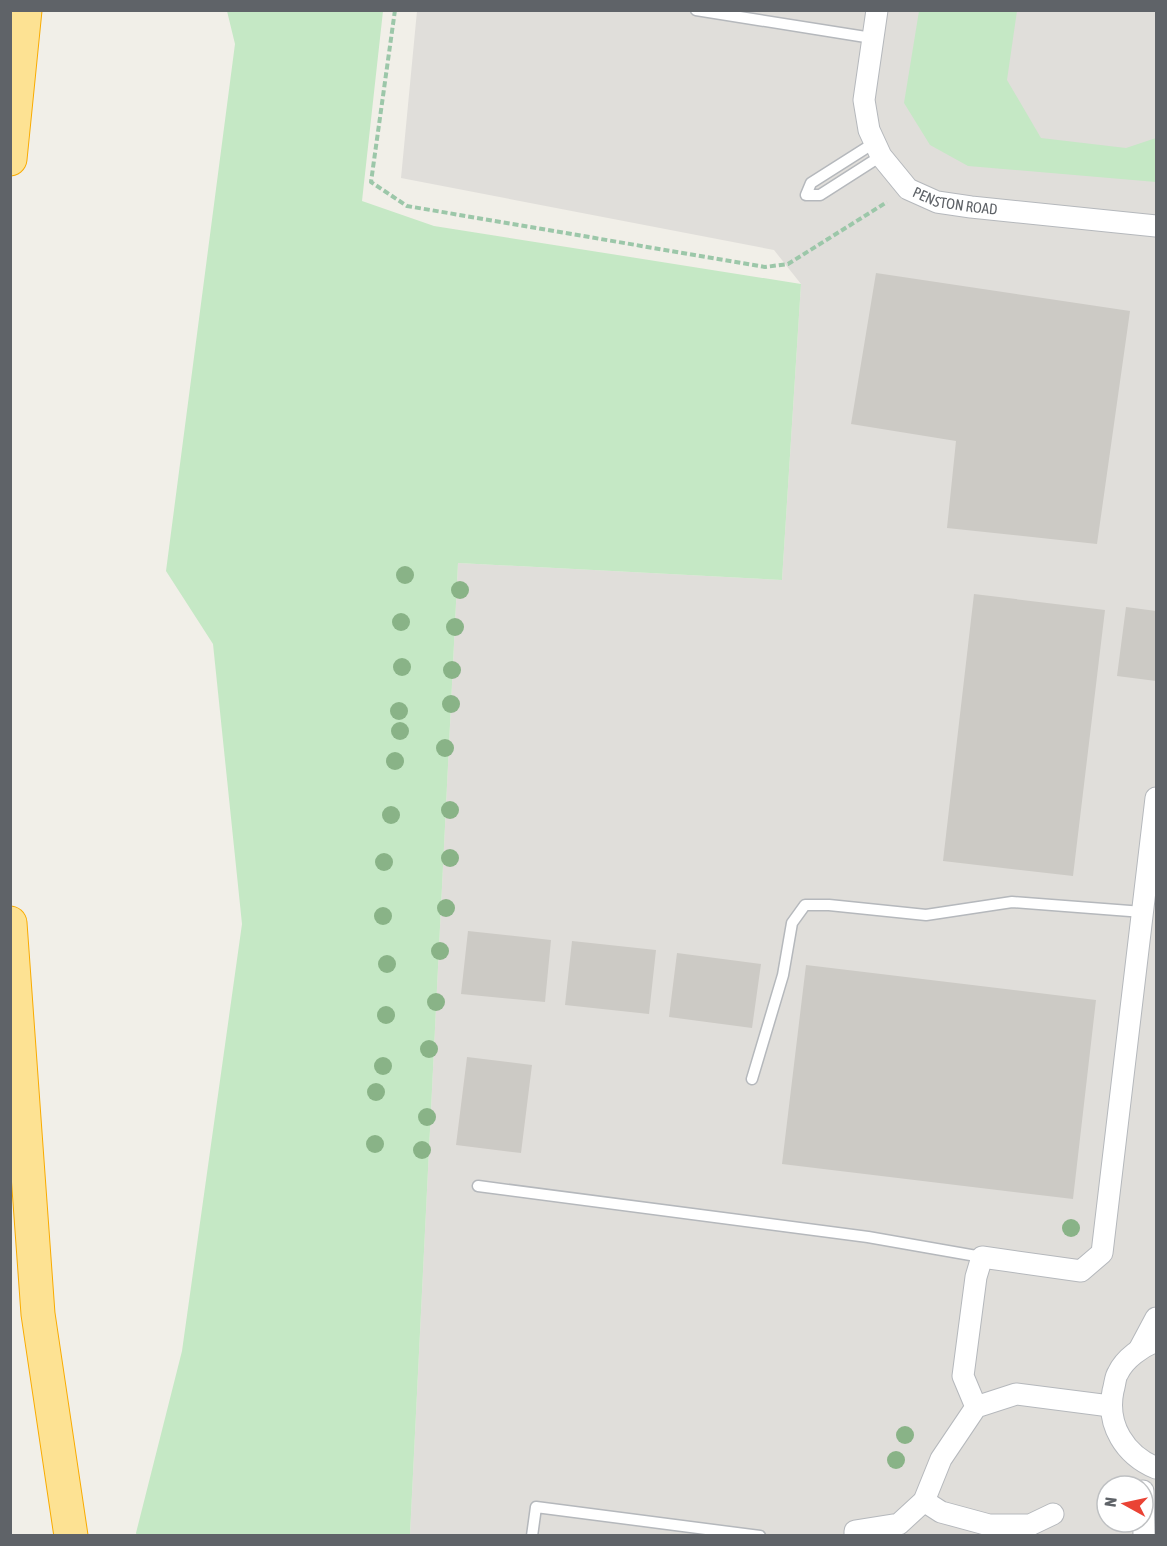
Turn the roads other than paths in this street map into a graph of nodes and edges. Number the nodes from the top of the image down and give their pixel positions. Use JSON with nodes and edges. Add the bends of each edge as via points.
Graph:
{"nodes":[{"id":1,"x":25,"y":10,"type":"edge"},
{"id":2,"x":696,"y":10,"type":"edge"},
{"id":3,"x":877,"y":10,"type":"edge"},
{"id":4,"x":872,"y":39,"type":"junction"},
{"id":5,"x":878,"y":150,"type":"junction"},
{"id":6,"x":10,"y":159,"type":"edge"},
{"id":7,"x":1156,"y":226,"type":"edge"},
{"id":8,"x":1156,"y":798,"type":"edge"},
{"id":9,"x":1143,"y":912,"type":"junction"},
{"id":10,"x":10,"y":923,"type":"edge"},
{"id":11,"x":752,"y":1078,"type":"dead end"},
{"id":12,"x":478,"y":1186,"type":"dead end"},
{"id":13,"x":982,"y":1257,"type":"junction"},
{"id":14,"x":1156,"y":1318,"type":"edge"},
{"id":15,"x":1148,"y":1344,"type":"edge"},
{"id":16,"x":1110,"y":1406,"type":"junction"},
{"id":17,"x":976,"y":1407,"type":"junction"},
{"id":18,"x":1149,"y":1465,"type":"edge"},
{"id":19,"x":924,"y":1501,"type":"junction"},
{"id":20,"x":1053,"y":1514,"type":"dead end"},
{"id":21,"x":71,"y":1536,"type":"edge"},
{"id":22,"x":532,"y":1536,"type":"edge"},
{"id":23,"x":759,"y":1536,"type":"edge"},
{"id":24,"x":855,"y":1536,"type":"edge"}],
"edges":[{"from":1,"to":6,"type":"highway"},
{"from":2,"to":4,"type":"lane"},
{"from":3,"to":4,"type":"street","name":"PENSTON ROAD"},
{"from":4,"to":5,"type":"street","name":"PENSTON ROAD","via":[[864,100],[869,130]]},
{"from":5,"to":5,"type":"lane","via":[[820,195],[806,195],[811,183]]},
{"from":5,"to":7,"type":"street","name":"PENSTON ROAD","via":[[908,189],[937,202]]},
{"from":8,"to":9,"type":"street"},
{"from":9,"to":11,"type":"lane","via":[[1012,902],[926,915],[805,905],[792,923],[783,975]]},
{"from":9,"to":13,"type":"street","via":[[1102,1254],[1080,1271]]},
{"from":10,"to":21,"type":"highway","via":[[38,1314]]},
{"from":12,"to":13,"type":"lane","via":[[868,1237]]},
{"from":13,"to":17,"type":"street","via":[[963,1376]]},
{"from":14,"to":15,"type":"street"},
{"from":15,"to":16,"type":"street","via":[[1118,1373]]},
{"from":16,"to":17,"type":"street","via":[[1016,1394]]},
{"from":16,"to":18,"type":"street","via":[[1119,1438]]},
{"from":17,"to":19,"type":"street","via":[[941,1459]]},
{"from":19,"to":20,"type":"street","via":[[941,1512],[989,1525],[1030,1525]]},
{"from":19,"to":24,"type":"street","via":[[899,1524],[855,1531]]},
{"from":22,"to":23,"type":"lane","via":[[536,1506]]}]}
